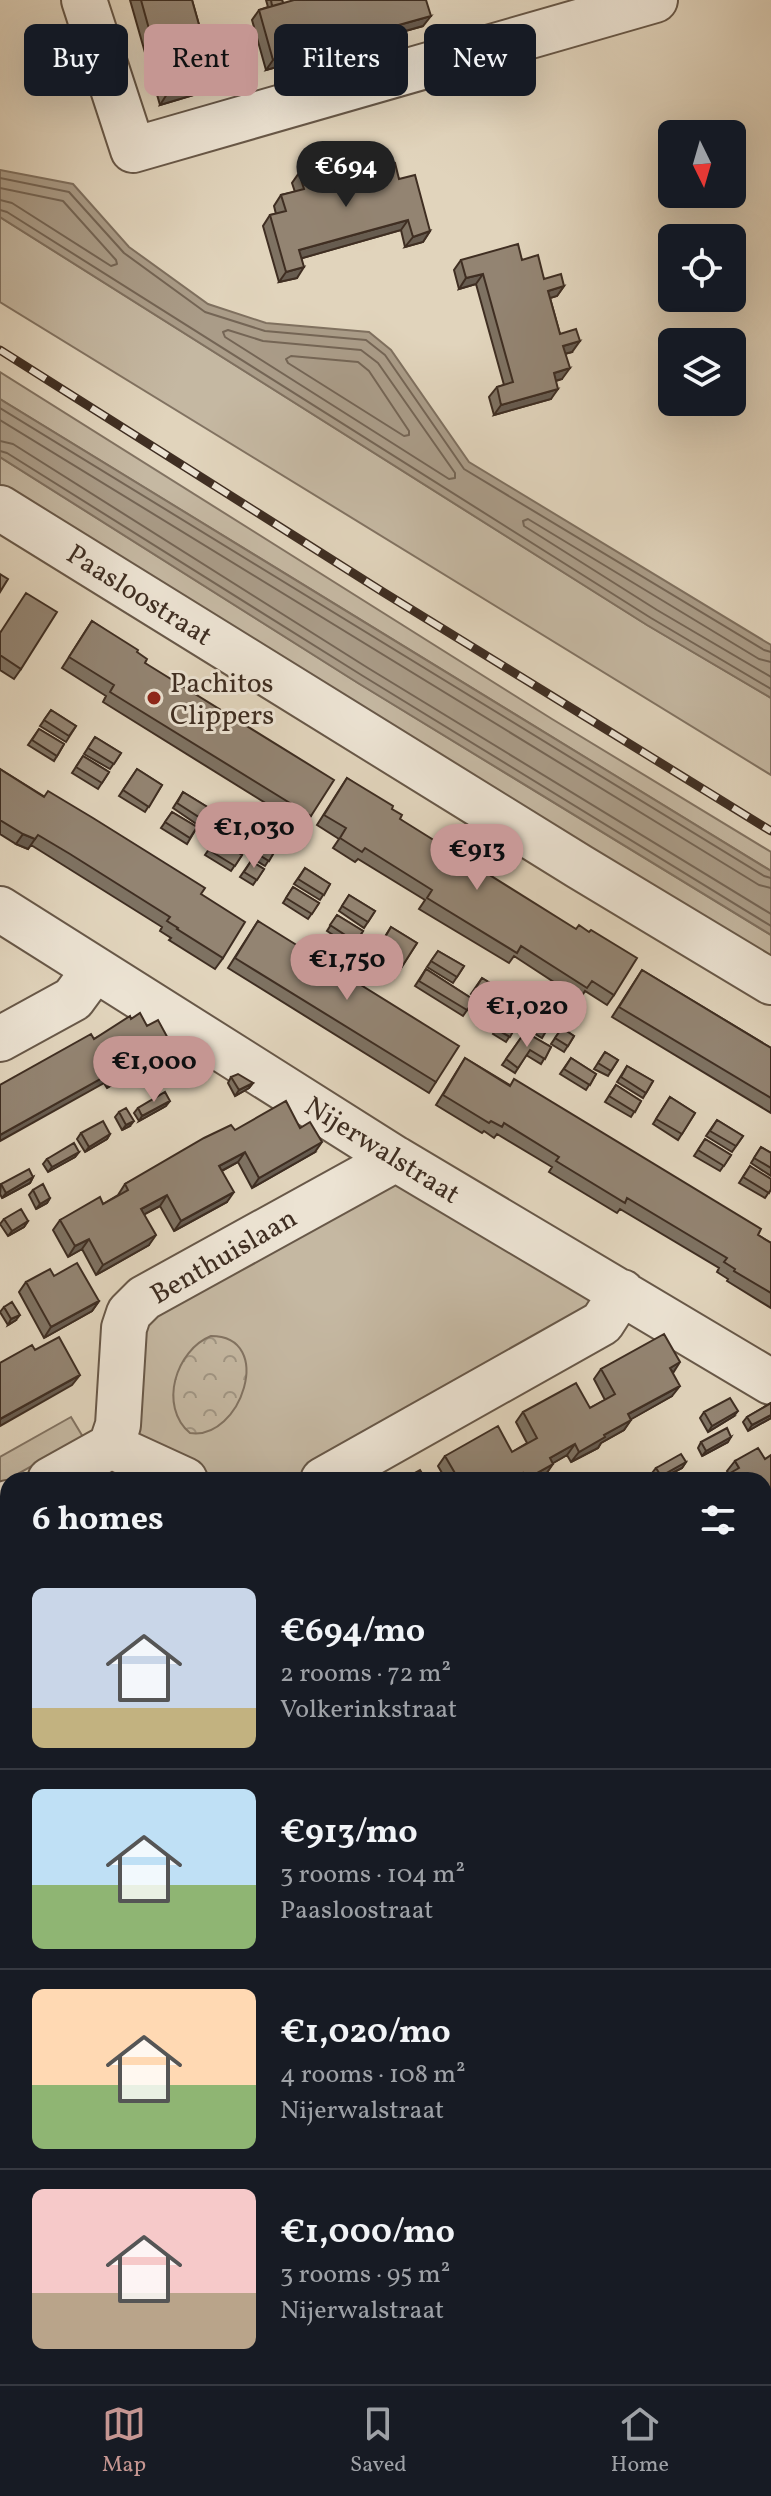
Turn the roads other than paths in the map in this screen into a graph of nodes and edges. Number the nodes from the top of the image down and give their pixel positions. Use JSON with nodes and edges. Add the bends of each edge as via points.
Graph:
{"nodes":[{"id":1,"x":84,"y":0,"type":"edge"},
{"id":2,"x":655,"y":0,"type":"edge"},
{"id":3,"x":0,"y":508,"type":"edge"},
{"id":4,"x":0,"y":909,"type":"edge"},
{"id":5,"x":95,"y":969,"type":"junction"},
{"id":6,"x":771,"y":982,"type":"edge"},
{"id":7,"x":0,"y":1039,"type":"edge"},
{"id":8,"x":396,"y":1159,"type":"junction"},
{"id":9,"x":622,"y":1292,"type":"junction"},
{"id":10,"x":771,"y":1382,"type":"edge"},
{"id":11,"x":111,"y":1446,"type":"junction"},
{"id":12,"x":64,"y":1472,"type":"edge"},
{"id":13,"x":168,"y":1472,"type":"edge"},
{"id":14,"x":337,"y":1472,"type":"edge"}],
"edges":[{"from":1,"to":2,"type":"street","via":[[133,150]]},
{"from":3,"to":6,"type":"street","name":"Paasloostraat"},
{"from":4,"to":5,"type":"street","name":"Nijerwalstraat"},
{"from":5,"to":7,"type":"street","via":[[73,999]]},
{"from":5,"to":8,"type":"street","name":"Nijerwalstraat"},
{"from":8,"to":9,"type":"street","name":"Nijerwalstraat"},
{"from":8,"to":11,"type":"street","name":"Benthuislaan","via":[[144,1298],[129,1313],[118,1425]]},
{"from":9,"to":10,"type":"street","name":"Nijerwalstraat"},
{"from":9,"to":14,"type":"street","via":[[602,1323]]},
{"from":11,"to":12,"type":"street"},
{"from":11,"to":13,"type":"street"}]}
